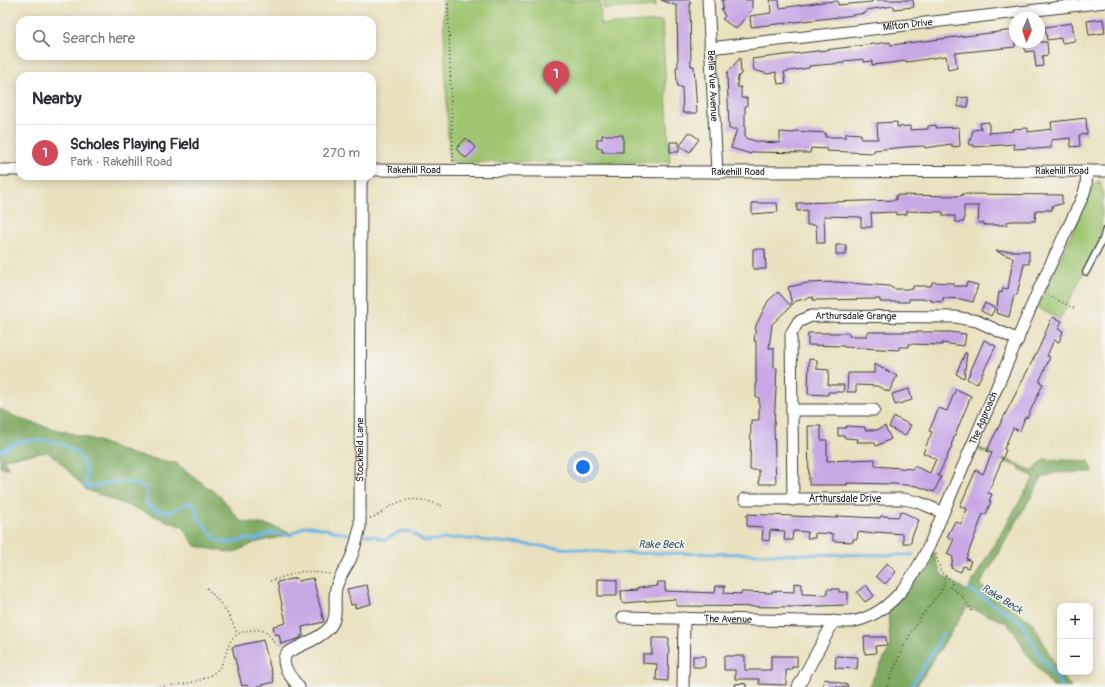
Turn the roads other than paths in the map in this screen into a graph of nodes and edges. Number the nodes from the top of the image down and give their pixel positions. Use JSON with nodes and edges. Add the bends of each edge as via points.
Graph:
{"nodes":[{"id":1,"x":708,"y":0,"type":"edge"},
{"id":2,"x":1105,"y":2,"type":"edge"},
{"id":3,"x":710,"y":48,"type":"junction"},
{"id":4,"x":0,"y":170,"type":"edge"},
{"id":5,"x":16,"y":170,"type":"edge"},
{"id":6,"x":376,"y":170,"type":"edge"},
{"id":7,"x":1087,"y":171,"type":"junction"},
{"id":8,"x":1105,"y":171,"type":"edge"},
{"id":9,"x":717,"y":172,"type":"junction"},
{"id":10,"x":362,"y":180,"type":"edge"},
{"id":11,"x":1105,"y":231,"type":"edge"},
{"id":12,"x":1086,"y":272,"type":"dead end"},
{"id":13,"x":1018,"y":340,"type":"junction"},
{"id":14,"x":792,"y":410,"type":"junction"},
{"id":15,"x":874,"y":410,"type":"dead end"},
{"id":16,"x":745,"y":499,"type":"dead end"},
{"id":17,"x":793,"y":500,"type":"junction"},
{"id":18,"x":942,"y":512,"type":"junction"},
{"id":19,"x":623,"y":617,"type":"dead end"},
{"id":20,"x":684,"y":618,"type":"junction"},
{"id":21,"x":834,"y":621,"type":"junction"},
{"id":22,"x":299,"y":687,"type":"edge"},
{"id":23,"x":683,"y":687,"type":"edge"},
{"id":24,"x":738,"y":687,"type":"edge"},
{"id":25,"x":743,"y":687,"type":"edge"},
{"id":26,"x":798,"y":687,"type":"edge"}],
"edges":[{"from":1,"to":3,"type":"street","name":"Belle Vue Avenue"},
{"from":2,"to":3,"type":"street","name":"Milton Drive"},
{"from":3,"to":9,"type":"street","name":"Belle Vue Avenue"},
{"from":4,"to":5,"type":"street"},
{"from":6,"to":9,"type":"street","name":"Rakehill Road"},
{"from":7,"to":8,"type":"street","name":"Rakehill Road"},
{"from":7,"to":9,"type":"street","name":"Rakehill Road"},
{"from":7,"to":13,"type":"street","name":"The Approach","via":[[1083,196]]},
{"from":10,"to":22,"type":"street","name":"Stockheld Lane","via":[[361,478],[356,544],[340,576],[336,594],[336,615],[330,627],[287,653],[284,658],[284,664]]},
{"from":11,"to":12,"type":"lane"},
{"from":13,"to":14,"type":"street","name":"Arthursdale Grange","via":[[977,321],[955,316],[804,318],[798,322],[791,334]]},
{"from":13,"to":18,"type":"street","name":"The Approach"},
{"from":14,"to":15,"type":"street"},
{"from":14,"to":17,"type":"street","name":"Arthursdale Grange"},
{"from":16,"to":17,"type":"street","name":"Arthursdale Drive"},
{"from":17,"to":18,"type":"street","name":"Arthursdale Drive","via":[[903,499]]},
{"from":18,"to":21,"type":"street","name":"The Approach","via":[[929,546],[912,578],[885,607],[862,620]]},
{"from":19,"to":20,"type":"street","name":"The Avenue"},
{"from":20,"to":21,"type":"street","name":"The Avenue"},
{"from":20,"to":23,"type":"street"},
{"from":21,"to":26,"type":"street"},
{"from":24,"to":25,"type":"lane"}]}
